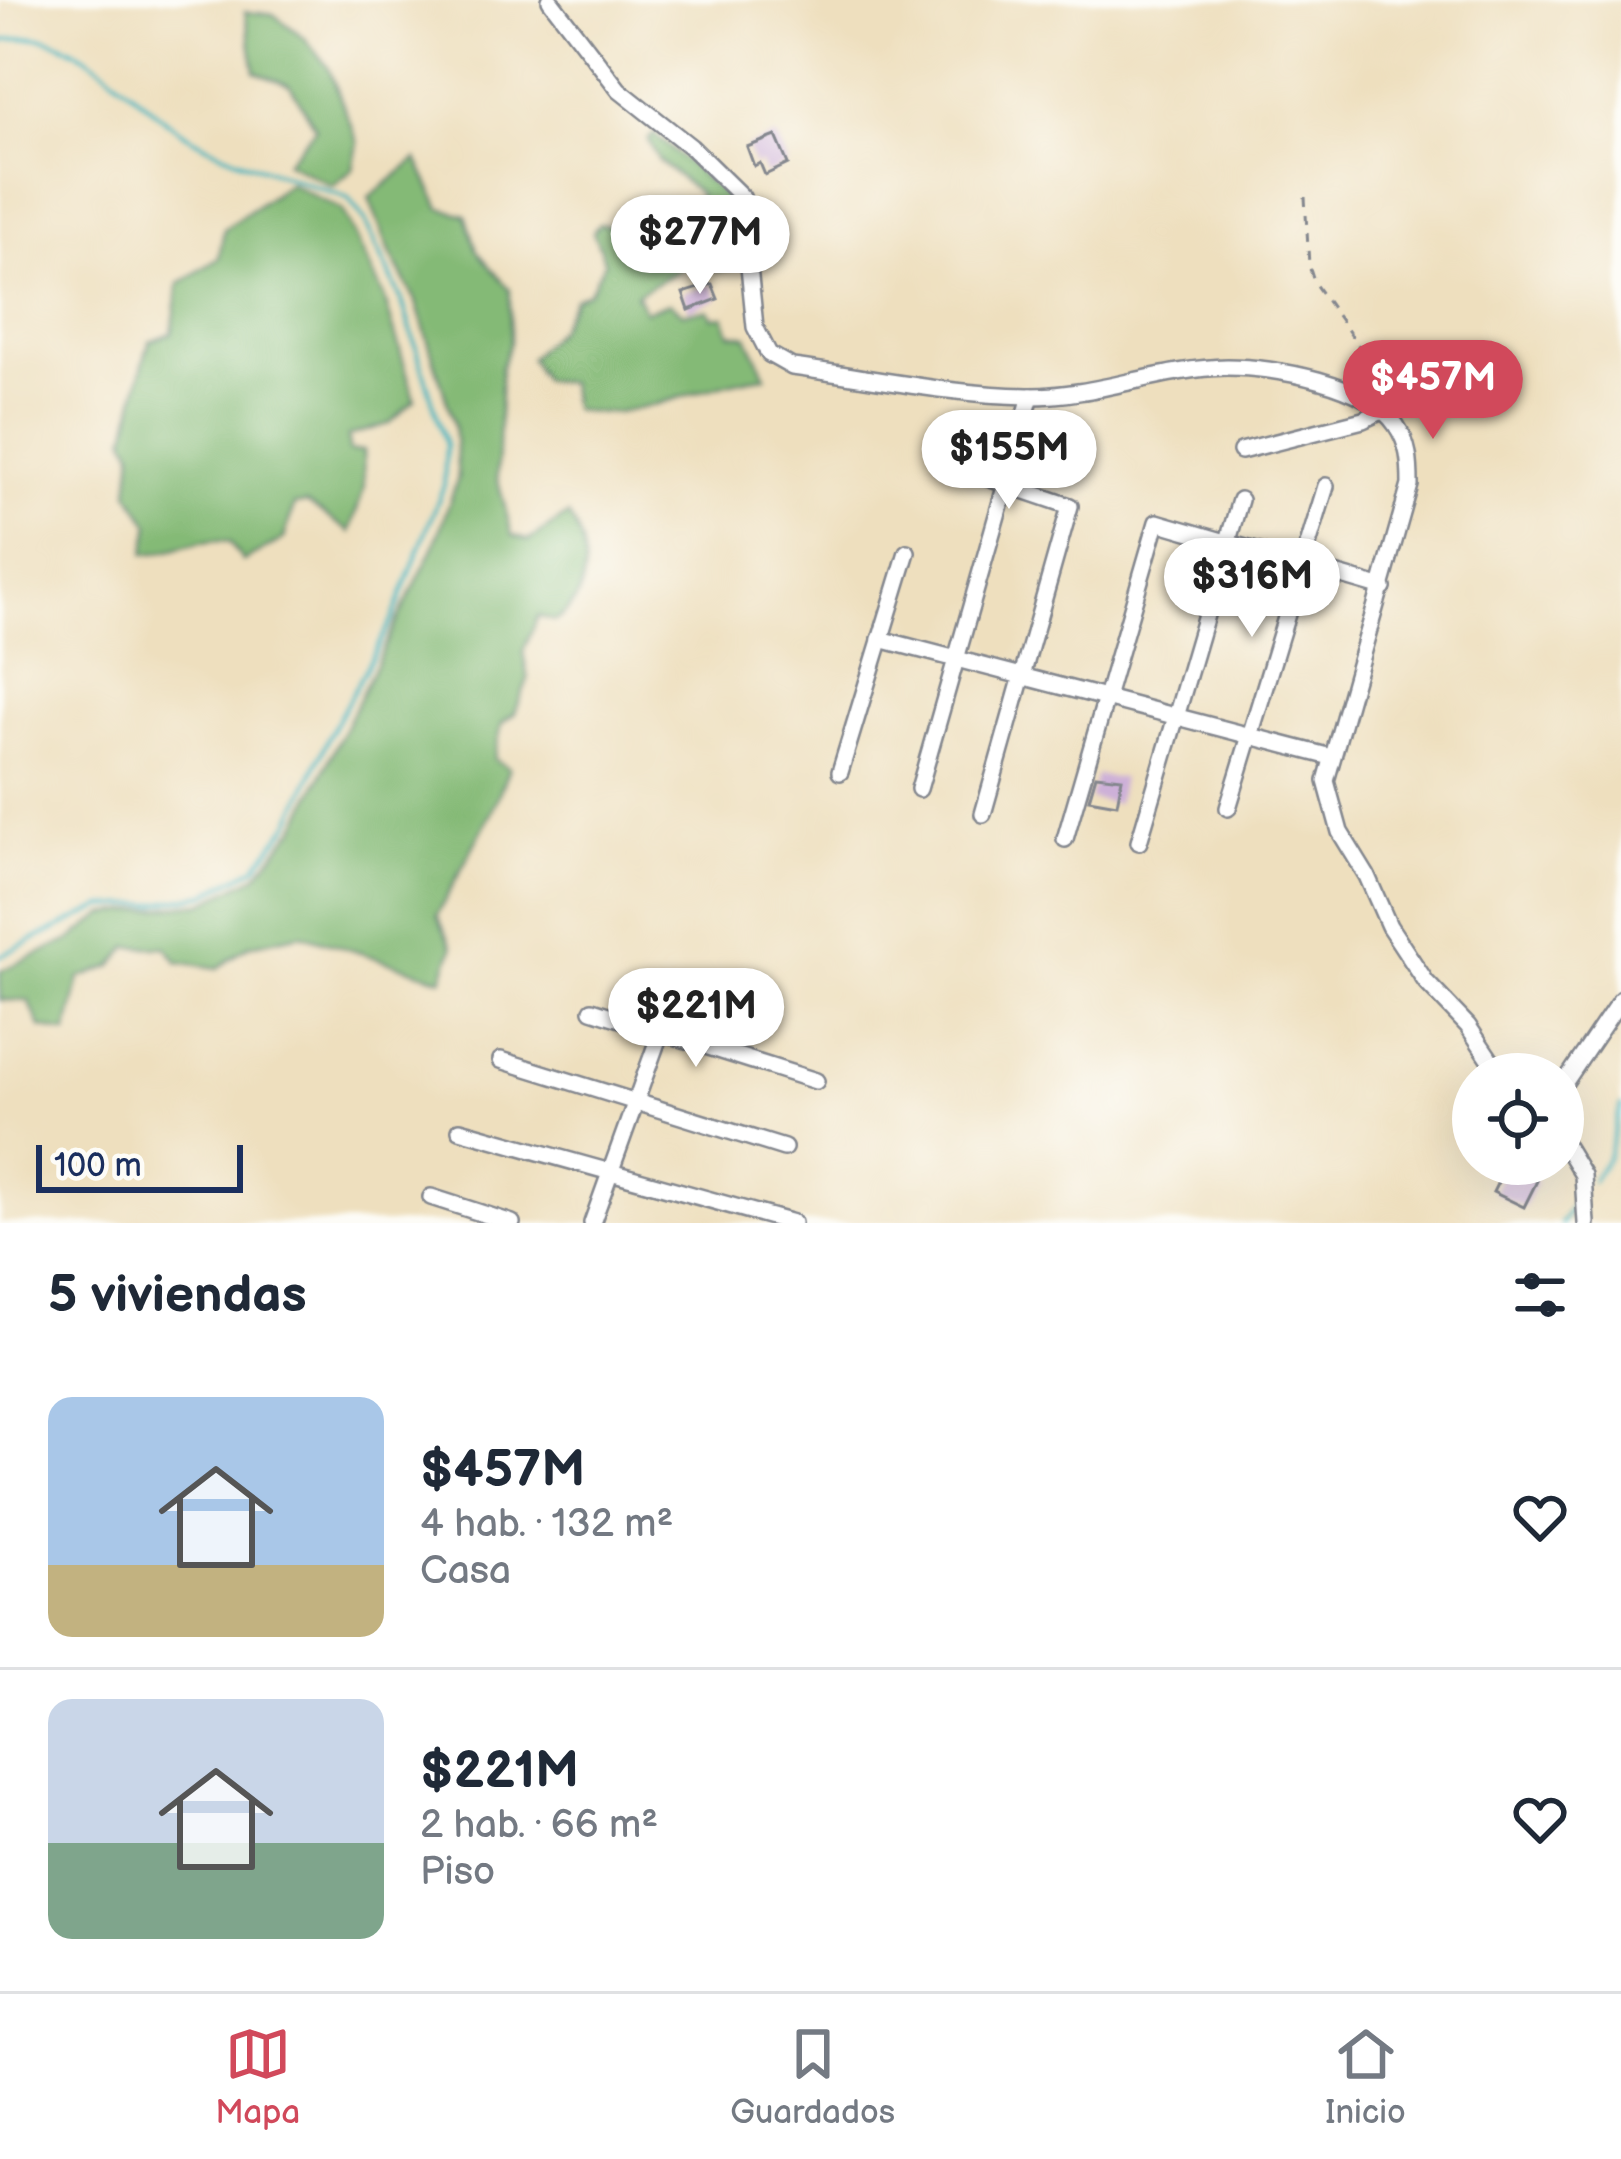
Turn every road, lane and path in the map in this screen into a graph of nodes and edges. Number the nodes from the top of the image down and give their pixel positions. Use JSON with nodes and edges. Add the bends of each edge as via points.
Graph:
{"nodes":[{"id":1,"x":550,"y":0,"type":"edge"},
{"id":2,"x":1305,"y":197,"type":"dead end"},
{"id":3,"x":1031,"y":396,"type":"junction"},
{"id":4,"x":1388,"y":416,"type":"junction"},
{"id":5,"x":1241,"y":451,"type":"dead end"},
{"id":6,"x":964,"y":470,"type":"dead end"},
{"id":7,"x":1009,"y":484,"type":"junction"},
{"id":8,"x":1326,"y":486,"type":"dead end"},
{"id":9,"x":1240,"y":500,"type":"dead end"},
{"id":10,"x":1228,"y":542,"type":"junction"},
{"id":11,"x":907,"y":552,"type":"dead end"},
{"id":12,"x":1302,"y":565,"type":"junction"},
{"id":13,"x":1383,"y":588,"type":"junction"},
{"id":14,"x":880,"y":638,"type":"junction"},
{"id":15,"x":958,"y":659,"type":"junction"},
{"id":16,"x":1022,"y":676,"type":"junction"},
{"id":17,"x":1105,"y":698,"type":"junction"},
{"id":18,"x":1176,"y":717,"type":"junction"},
{"id":19,"x":1250,"y":736,"type":"junction"},
{"id":20,"x":1331,"y":758,"type":"junction"},
{"id":21,"x":840,"y":772,"type":"dead end"},
{"id":22,"x":919,"y":789,"type":"dead end"},
{"id":23,"x":1228,"y":808,"type":"dead end"},
{"id":24,"x":983,"y":814,"type":"dead end"},
{"id":25,"x":1065,"y":839,"type":"dead end"},
{"id":26,"x":1139,"y":842,"type":"dead end"},
{"id":27,"x":679,"y":981,"type":"dead end"},
{"id":28,"x":1621,"y":999,"type":"edge"},
{"id":29,"x":592,"y":1010,"type":"dead end"},
{"id":30,"x":661,"y":1032,"type":"junction"},
{"id":31,"x":1486,"y":1053,"type":"edge"},
{"id":32,"x":1584,"y":1054,"type":"edge"},
{"id":33,"x":501,"y":1060,"type":"dead end"},
{"id":34,"x":816,"y":1081,"type":"dead end"},
{"id":35,"x":635,"y":1102,"type":"junction"},
{"id":36,"x":460,"y":1130,"type":"dead end"},
{"id":37,"x":784,"y":1148,"type":"dead end"},
{"id":38,"x":610,"y":1173,"type":"junction"},
{"id":39,"x":1583,"y":1185,"type":"edge"},
{"id":40,"x":430,"y":1197,"type":"dead end"},
{"id":41,"x":512,"y":1223,"type":"edge"},
{"id":42,"x":592,"y":1223,"type":"edge"},
{"id":43,"x":793,"y":1223,"type":"edge"},
{"id":44,"x":1586,"y":1223,"type":"edge"}],
"edges":[{"from":1,"to":3,"type":"street","via":[[619,90],[742,197],[751,220],[755,327],[769,354],[792,367]]},
{"from":2,"to":4,"type":"path","via":[[1315,284],[1382,379]]},
{"from":3,"to":4,"type":"street","via":[[1225,367],[1333,383]]},
{"from":3,"to":7,"type":"street"},
{"from":4,"to":5,"type":"street"},
{"from":4,"to":13,"type":"street","via":[[1410,453],[1410,485]]},
{"from":6,"to":7,"type":"street"},
{"from":7,"to":15,"type":"street"},
{"from":7,"to":16,"type":"street","via":[[1070,506]]},
{"from":8,"to":12,"type":"street"},
{"from":9,"to":10,"type":"street"},
{"from":10,"to":12,"type":"street"},
{"from":10,"to":17,"type":"street","via":[[1157,521]]},
{"from":10,"to":18,"type":"street"},
{"from":11,"to":14,"type":"street"},
{"from":12,"to":13,"type":"street"},
{"from":12,"to":19,"type":"street"},
{"from":13,"to":20,"type":"street"},
{"from":14,"to":15,"type":"street"},
{"from":14,"to":21,"type":"street"},
{"from":15,"to":16,"type":"street"},
{"from":15,"to":22,"type":"street"},
{"from":16,"to":17,"type":"street"},
{"from":16,"to":24,"type":"street"},
{"from":17,"to":18,"type":"street"},
{"from":17,"to":25,"type":"street"},
{"from":18,"to":19,"type":"street"},
{"from":18,"to":26,"type":"street"},
{"from":19,"to":20,"type":"street"},
{"from":19,"to":23,"type":"street"},
{"from":20,"to":31,"type":"street","via":[[1326,781],[1340,832],[1389,926]]},
{"from":27,"to":30,"type":"street"},
{"from":28,"to":32,"type":"street"},
{"from":29,"to":30,"type":"street"},
{"from":30,"to":34,"type":"street"},
{"from":30,"to":35,"type":"street"},
{"from":33,"to":35,"type":"street"},
{"from":35,"to":37,"type":"street"},
{"from":35,"to":38,"type":"street"},
{"from":36,"to":38,"type":"street"},
{"from":38,"to":42,"type":"street"},
{"from":38,"to":43,"type":"street"},
{"from":39,"to":44,"type":"street"},
{"from":40,"to":41,"type":"street"}]}
